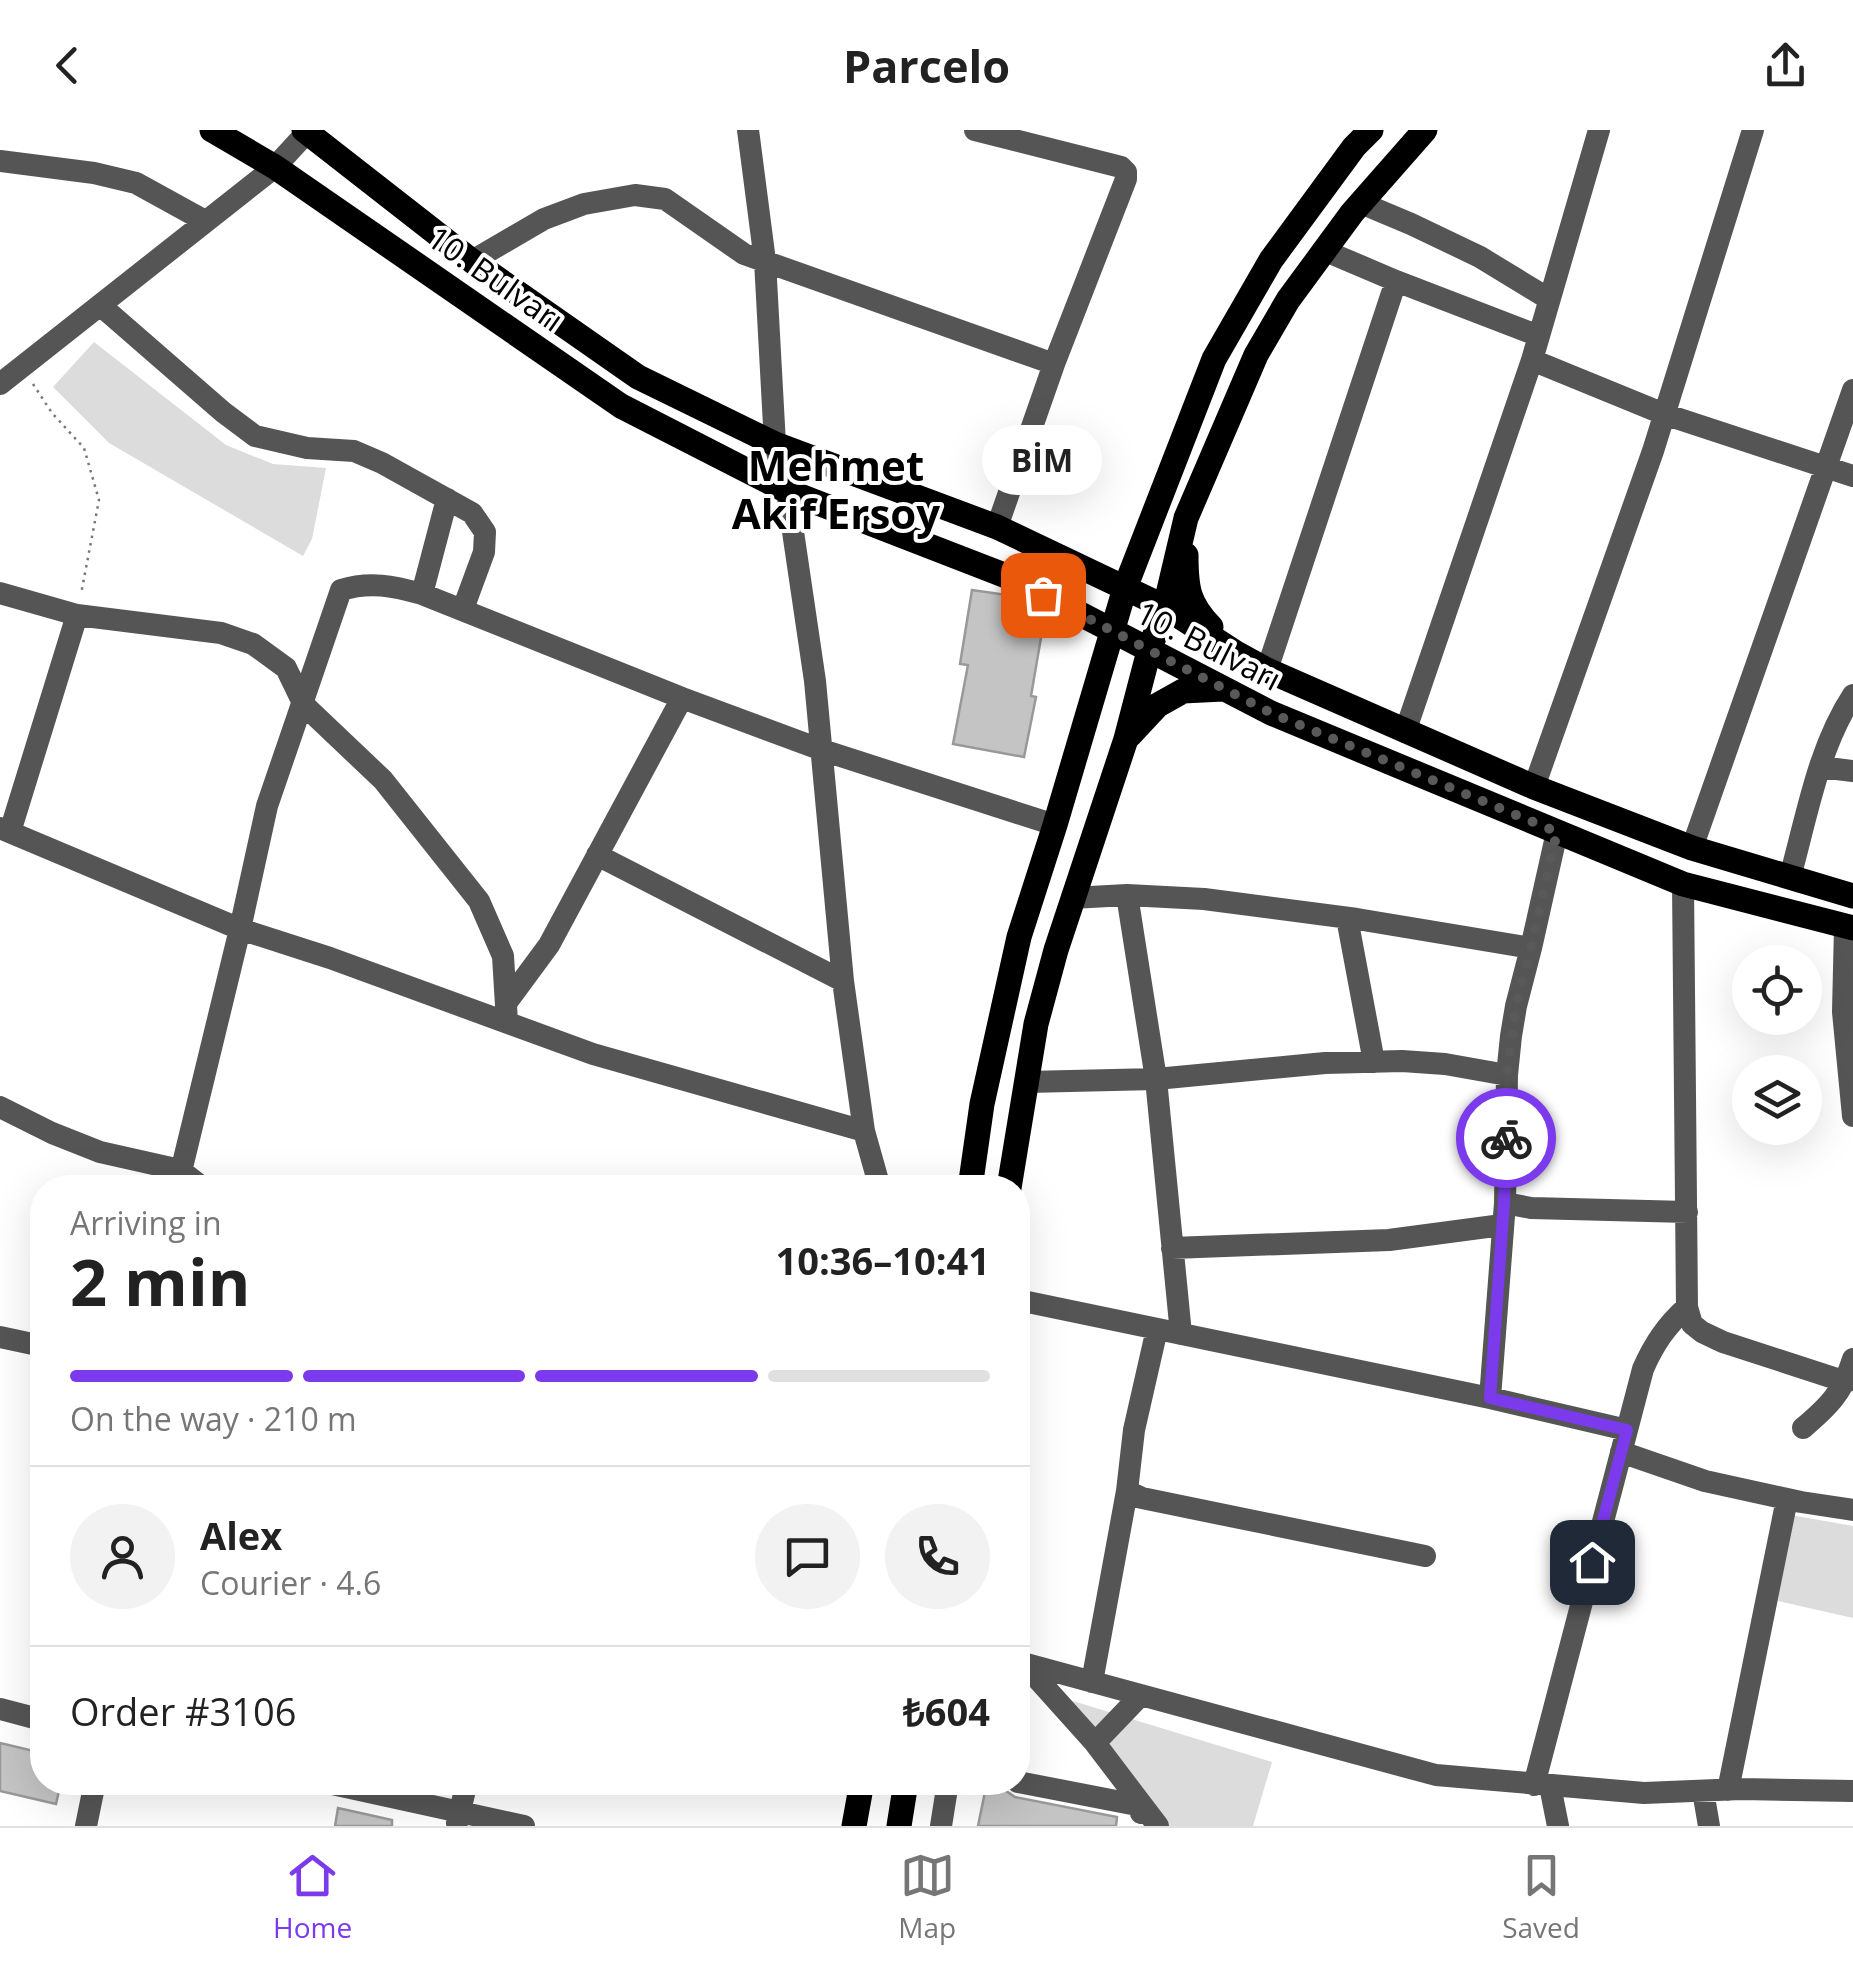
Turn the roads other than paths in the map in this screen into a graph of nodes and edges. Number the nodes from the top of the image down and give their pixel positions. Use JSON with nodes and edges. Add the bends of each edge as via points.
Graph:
{"nodes":[{"id":1,"x":212,"y":130,"type":"edge"},
{"id":2,"x":748,"y":130,"type":"edge"},
{"id":3,"x":975,"y":130,"type":"edge"},
{"id":4,"x":1424,"y":130,"type":"edge"},
{"id":5,"x":1598,"y":130,"type":"edge"},
{"id":6,"x":1753,"y":130,"type":"edge"},
{"id":7,"x":306,"y":131,"type":"edge"},
{"id":8,"x":1362,"y":132,"type":"edge"},
{"id":9,"x":0,"y":161,"type":"edge"},
{"id":10,"x":275,"y":166,"type":"junction"},
{"id":11,"x":1361,"y":202,"type":"junction"},
{"id":12,"x":205,"y":221,"type":"junction"},
{"id":13,"x":1323,"y":250,"type":"junction"},
{"id":14,"x":472,"y":261,"type":"junction"},
{"id":15,"x":765,"y":261,"type":"junction"},
{"id":16,"x":1396,"y":281,"type":"junction"},
{"id":17,"x":1550,"y":299,"type":"junction"},
{"id":18,"x":100,"y":305,"type":"junction"},
{"id":19,"x":1539,"y":336,"type":"junction"},
{"id":20,"x":1532,"y":360,"type":"junction"},
{"id":21,"x":1054,"y":364,"type":"junction"},
{"id":22,"x":0,"y":384,"type":"edge"},
{"id":23,"x":1853,"y":390,"type":"edge"},
{"id":24,"x":1664,"y":414,"type":"junction"},
{"id":25,"x":775,"y":444,"type":"junction"},
{"id":26,"x":1826,"y":468,"type":"junction"},
{"id":27,"x":1853,"y":476,"type":"edge"},
{"id":28,"x":787,"y":491,"type":"junction"},
{"id":29,"x":447,"y":499,"type":"junction"},
{"id":30,"x":1186,"y":518,"type":"junction"},
{"id":31,"x":997,"y":527,"type":"junction"},
{"id":32,"x":1125,"y":588,"type":"junction"},
{"id":33,"x":0,"y":593,"type":"edge"},
{"id":34,"x":422,"y":594,"type":"junction"},
{"id":35,"x":1166,"y":607,"type":"junction"},
{"id":36,"x":463,"y":609,"type":"junction"},
{"id":37,"x":76,"y":615,"type":"junction"},
{"id":38,"x":1112,"y":632,"type":"junction"},
{"id":39,"x":1149,"y":650,"type":"junction"},
{"id":40,"x":1236,"y":652,"type":"junction"},
{"id":41,"x":1268,"y":670,"type":"junction"},
{"id":42,"x":1224,"y":689,"type":"junction"},
{"id":43,"x":1853,"y":694,"type":"edge"},
{"id":44,"x":682,"y":698,"type":"junction"},
{"id":45,"x":302,"y":702,"type":"junction"},
{"id":46,"x":1406,"y":732,"type":"junction"},
{"id":47,"x":1126,"y":739,"type":"junction"},
{"id":48,"x":822,"y":750,"type":"junction"},
{"id":49,"x":1820,"y":768,"type":"junction"},
{"id":50,"x":1853,"y":771,"type":"edge"},
{"id":51,"x":1534,"y":787,"type":"junction"},
{"id":52,"x":1056,"y":825,"type":"junction"},
{"id":53,"x":5,"y":830,"type":"edge"},
{"id":54,"x":1557,"y":832,"type":"junction"},
{"id":55,"x":1692,"y":848,"type":"junction"},
{"id":56,"x":598,"y":855,"type":"junction"},
{"id":57,"x":1790,"y":877,"type":"junction"},
{"id":58,"x":1682,"y":884,"type":"junction"},
{"id":59,"x":1127,"y":894,"type":"junction"},
{"id":60,"x":1853,"y":896,"type":"edge"},
{"id":61,"x":1072,"y":898,"type":"junction"},
{"id":62,"x":1347,"y":918,"type":"junction"},
{"id":63,"x":1849,"y":927,"type":"edge"},
{"id":64,"x":240,"y":929,"type":"junction"},
{"id":65,"x":1531,"y":948,"type":"junction"},
{"id":66,"x":844,"y":981,"type":"junction"},
{"id":67,"x":507,"y":1012,"type":"junction"},
{"id":68,"x":1374,"y":1062,"type":"junction"},
{"id":69,"x":1507,"y":1075,"type":"junction"},
{"id":70,"x":1156,"y":1079,"type":"junction"},
{"id":71,"x":1026,"y":1082,"type":"junction"},
{"id":72,"x":0,"y":1107,"type":"edge"},
{"id":73,"x":1853,"y":1116,"type":"edge"},
{"id":74,"x":864,"y":1130,"type":"junction"},
{"id":75,"x":166,"y":1175,"type":"edge"},
{"id":76,"x":179,"y":1175,"type":"edge"},
{"id":77,"x":876,"y":1175,"type":"edge"},
{"id":78,"x":972,"y":1175,"type":"edge"},
{"id":79,"x":1012,"y":1175,"type":"edge"},
{"id":80,"x":1687,"y":1212,"type":"junction"},
{"id":81,"x":1503,"y":1214,"type":"junction"},
{"id":82,"x":1172,"y":1248,"type":"junction"},
{"id":83,"x":1030,"y":1303,"type":"edge"},
{"id":84,"x":1686,"y":1306,"type":"junction"},
{"id":85,"x":1157,"y":1329,"type":"junction"},
{"id":86,"x":1181,"y":1334,"type":"junction"},
{"id":87,"x":0,"y":1337,"type":"edge"},
{"id":88,"x":30,"y":1343,"type":"edge"},
{"id":89,"x":1850,"y":1370,"type":"edge"},
{"id":90,"x":1490,"y":1398,"type":"junction"},
{"id":91,"x":1802,"y":1428,"type":"dead end"},
{"id":92,"x":1624,"y":1441,"type":"junction"},
{"id":93,"x":1126,"y":1491,"type":"junction"},
{"id":94,"x":1787,"y":1499,"type":"junction"},
{"id":95,"x":1853,"y":1510,"type":"edge"},
{"id":96,"x":1425,"y":1556,"type":"dead end"},
{"id":97,"x":1030,"y":1665,"type":"edge"},
{"id":98,"x":1030,"y":1673,"type":"edge"},
{"id":99,"x":1092,"y":1682,"type":"junction"},
{"id":100,"x":1141,"y":1696,"type":"junction"},
{"id":101,"x":0,"y":1709,"type":"edge"},
{"id":102,"x":30,"y":1717,"type":"edge"},
{"id":103,"x":1095,"y":1743,"type":"junction"},
{"id":104,"x":1030,"y":1785,"type":"edge"},
{"id":105,"x":1542,"y":1785,"type":"junction"},
{"id":106,"x":1703,"y":1790,"type":"junction"},
{"id":107,"x":1728,"y":1790,"type":"junction"},
{"id":108,"x":1853,"y":1791,"type":"edge"},
{"id":109,"x":92,"y":1795,"type":"edge"},
{"id":110,"x":371,"y":1795,"type":"edge"},
{"id":111,"x":860,"y":1795,"type":"edge"},
{"id":112,"x":904,"y":1795,"type":"edge"},
{"id":113,"x":946,"y":1795,"type":"edge"},
{"id":114,"x":1141,"y":1816,"type":"edge"},
{"id":115,"x":458,"y":1819,"type":"edge"},
{"id":116,"x":86,"y":1826,"type":"edge"},
{"id":117,"x":524,"y":1826,"type":"edge"},
{"id":118,"x":854,"y":1826,"type":"edge"},
{"id":119,"x":899,"y":1826,"type":"edge"},
{"id":120,"x":941,"y":1826,"type":"edge"},
{"id":121,"x":1158,"y":1826,"type":"edge"},
{"id":122,"x":1558,"y":1826,"type":"edge"},
{"id":123,"x":1709,"y":1826,"type":"edge"}],
"edges":[{"from":1,"to":10,"type":"main road","name":"10. Bulvarı"},
{"from":2,"to":15,"type":"street"},
{"from":3,"to":21,"type":"street","via":[[1126,172]]},
{"from":4,"to":11,"type":"main road"},
{"from":5,"to":17,"type":"street"},
{"from":6,"to":24,"type":"street"},
{"from":7,"to":10,"type":"street"},
{"from":7,"to":14,"type":"main road","name":"10. Bulvarı"},
{"from":8,"to":32,"type":"main road","via":[[1271,260],[1214,359]]},
{"from":9,"to":12,"type":"street","via":[[136,183]]},
{"from":10,"to":12,"type":"street"},
{"from":10,"to":28,"type":"main road","name":"10. Bulvarı","via":[[622,406]]},
{"from":11,"to":13,"type":"main road"},
{"from":11,"to":17,"type":"street"},
{"from":12,"to":18,"type":"street"},
{"from":13,"to":16,"type":"street"},
{"from":13,"to":30,"type":"main road","via":[[1256,356]]},
{"from":14,"to":15,"type":"street","via":[[544,219],[635,195],[664,199],[744,254]]},
{"from":14,"to":25,"type":"main road","name":"10. Bulvarı","via":[[638,377]]},
{"from":15,"to":21,"type":"street"},
{"from":15,"to":25,"type":"street"},
{"from":16,"to":19,"type":"street"},
{"from":16,"to":41,"type":"street"},
{"from":17,"to":19,"type":"street"},
{"from":18,"to":22,"type":"street"},
{"from":18,"to":29,"type":"street","via":[[255,436],[354,451]]},
{"from":19,"to":20,"type":"street"},
{"from":20,"to":24,"type":"street"},
{"from":20,"to":46,"type":"street"},
{"from":21,"to":31,"type":"street"},
{"from":23,"to":26,"type":"street"},
{"from":24,"to":26,"type":"street"},
{"from":24,"to":51,"type":"street"},
{"from":25,"to":28,"type":"street"},
{"from":25,"to":31,"type":"main road","name":"10. Bulvarı"},
{"from":26,"to":27,"type":"street"},
{"from":26,"to":55,"type":"street"},
{"from":28,"to":38,"type":"main road","name":"10. Bulvarı","via":[[1009,576]]},
{"from":28,"to":48,"type":"street"},
{"from":29,"to":34,"type":"street"},
{"from":29,"to":36,"type":"street","via":[[472,513],[485,532]]},
{"from":30,"to":35,"type":"main road"},
{"from":30,"to":40,"type":"main road","via":[[1186,586],[1196,612]]},
{"from":31,"to":32,"type":"main road","name":"10. Bulvarı"},
{"from":32,"to":35,"type":"main road","name":"10. Bulvarı"},
{"from":32,"to":38,"type":"main road"},
{"from":33,"to":37,"type":"street"},
{"from":34,"to":36,"type":"street"},
{"from":34,"to":45,"type":"street","via":[[388,585],[341,590]]},
{"from":35,"to":39,"type":"main road"},
{"from":35,"to":40,"type":"main road","name":"10. Bulvarı"},
{"from":36,"to":44,"type":"street"},
{"from":37,"to":45,"type":"street","via":[[221,633],[253,644],[286,668]]},
{"from":37,"to":53,"type":"street"},
{"from":38,"to":39,"type":"main road","name":"10. Bulvarı"},
{"from":38,"to":52,"type":"main road"},
{"from":39,"to":42,"type":"main road","name":"10. Bulvarı"},
{"from":39,"to":47,"type":"main road"},
{"from":40,"to":41,"type":"main road","name":"10. Bulvarı"},
{"from":41,"to":46,"type":"main road","name":"10. Bulvarı"},
{"from":42,"to":47,"type":"main road","via":[[1183,691],[1158,704]]},
{"from":42,"to":54,"type":"main road","name":"10. Bulvarı"},
{"from":43,"to":49,"type":"street"},
{"from":44,"to":48,"type":"street"},
{"from":44,"to":56,"type":"street"},
{"from":45,"to":64,"type":"street","via":[[267,806]]},
{"from":45,"to":67,"type":"street","via":[[382,780],[478,900],[503,956]]},
{"from":46,"to":51,"type":"main road","name":"10. Bulvarı"},
{"from":47,"to":61,"type":"main road"},
{"from":48,"to":52,"type":"street"},
{"from":48,"to":66,"type":"street"},
{"from":49,"to":50,"type":"street"},
{"from":49,"to":57,"type":"street"},
{"from":51,"to":55,"type":"main road","name":"10. Bulvarı"},
{"from":52,"to":78,"type":"main road","via":[[1019,936]]},
{"from":53,"to":64,"type":"street"},
{"from":54,"to":58,"type":"main road","name":"10. Bulvarı"},
{"from":54,"to":65,"type":"street"},
{"from":55,"to":57,"type":"main road","name":"10. Bulvarı"},
{"from":56,"to":66,"type":"street"},
{"from":56,"to":67,"type":"street"},
{"from":57,"to":60,"type":"main road","name":"10. Bulvarı"},
{"from":58,"to":63,"type":"main road","name":"10. Bulvarı"},
{"from":58,"to":80,"type":"street"},
{"from":59,"to":61,"type":"street"},
{"from":59,"to":62,"type":"street"},
{"from":59,"to":70,"type":"street"},
{"from":61,"to":71,"type":"main road"},
{"from":62,"to":65,"type":"street"},
{"from":62,"to":68,"type":"street"},
{"from":63,"to":73,"type":"street","via":[[1843,1012]]},
{"from":64,"to":67,"type":"street"},
{"from":64,"to":76,"type":"street"},
{"from":65,"to":69,"type":"street"},
{"from":66,"to":74,"type":"street"},
{"from":67,"to":74,"type":"street","via":[[593,1054]]},
{"from":68,"to":69,"type":"street"},
{"from":68,"to":70,"type":"street"},
{"from":69,"to":81,"type":"street"},
{"from":70,"to":71,"type":"street"},
{"from":70,"to":82,"type":"street"},
{"from":71,"to":79,"type":"main road"},
{"from":72,"to":75,"type":"street"},
{"from":74,"to":77,"type":"street"},
{"from":80,"to":81,"type":"street","via":[[1530,1208]]},
{"from":80,"to":84,"type":"street"},
{"from":81,"to":82,"type":"street","via":[[1389,1240]]},
{"from":81,"to":90,"type":"street"},
{"from":82,"to":86,"type":"street"},
{"from":83,"to":85,"type":"street"},
{"from":84,"to":89,"type":"street","via":[[1692,1324],[1712,1337]]},
{"from":84,"to":92,"type":"street","via":[[1654,1344]]},
{"from":85,"to":86,"type":"street"},
{"from":85,"to":93,"type":"street"},
{"from":86,"to":90,"type":"street"},
{"from":87,"to":88,"type":"street"},
{"from":89,"to":91,"type":"street","via":[[1829,1405]]},
{"from":90,"to":92,"type":"street"},
{"from":92,"to":94,"type":"street","via":[[1705,1481]]},
{"from":92,"to":105,"type":"street"},
{"from":93,"to":96,"type":"street"},
{"from":93,"to":99,"type":"street"},
{"from":94,"to":95,"type":"street"},
{"from":94,"to":107,"type":"street"},
{"from":97,"to":99,"type":"street"},
{"from":98,"to":103,"type":"street"},
{"from":99,"to":100,"type":"street"},
{"from":100,"to":103,"type":"street"},
{"from":100,"to":105,"type":"street","via":[[1436,1775]]},
{"from":101,"to":102,"type":"street"},
{"from":103,"to":114,"type":"street"},
{"from":104,"to":114,"type":"street"},
{"from":105,"to":106,"type":"street"},
{"from":105,"to":122,"type":"street"},
{"from":106,"to":107,"type":"street"},
{"from":106,"to":123,"type":"street"},
{"from":107,"to":108,"type":"street"},
{"from":109,"to":116,"type":"street"},
{"from":110,"to":115,"type":"street"},
{"from":111,"to":118,"type":"main road"},
{"from":112,"to":119,"type":"main road"},
{"from":113,"to":120,"type":"street"},
{"from":114,"to":121,"type":"street"},
{"from":115,"to":117,"type":"street"}]}
